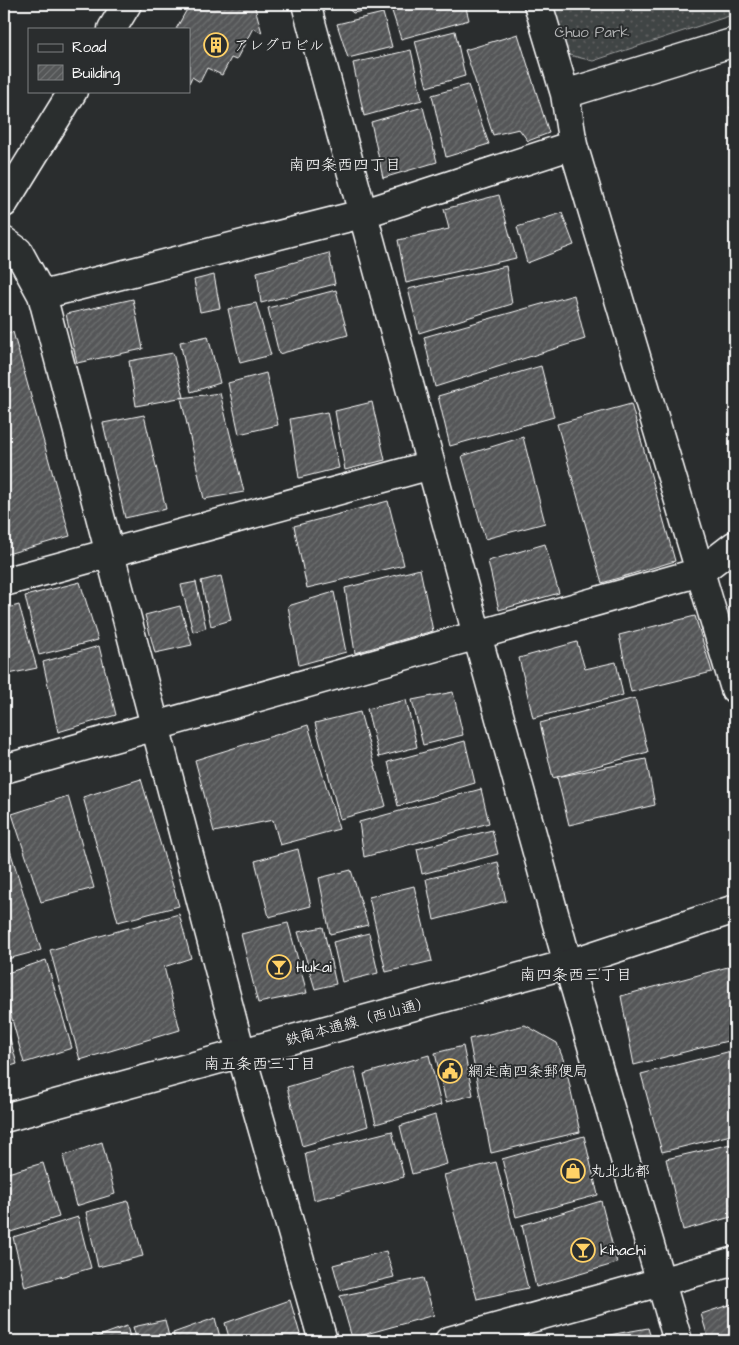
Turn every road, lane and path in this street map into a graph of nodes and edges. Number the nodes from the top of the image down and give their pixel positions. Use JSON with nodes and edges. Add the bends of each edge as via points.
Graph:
{"nodes":[{"id":1,"x":127,"y":4,"type":"edge"},
{"id":2,"x":306,"y":4,"type":"edge"},
{"id":3,"x":538,"y":4,"type":"edge"},
{"id":4,"x":113,"y":28,"type":"edge"},
{"id":5,"x":735,"y":42,"type":"edge"},
{"id":6,"x":72,"y":92,"type":"edge"},
{"id":7,"x":565,"y":94,"type":"junction"},
{"id":8,"x":573,"y":145,"type":"junction"},
{"id":9,"x":4,"y":203,"type":"edge"},
{"id":10,"x":362,"y":214,"type":"junction"},
{"id":11,"x":4,"y":241,"type":"edge"},
{"id":12,"x":42,"y":294,"type":"junction"},
{"id":13,"x":431,"y":465,"type":"junction"},
{"id":14,"x":735,"y":545,"type":"edge"},
{"id":15,"x":110,"y":552,"type":"junction"},
{"id":16,"x":700,"y":572,"type":"junction"},
{"id":17,"x":4,"y":582,"type":"edge"},
{"id":18,"x":477,"y":635,"type":"junction"},
{"id":19,"x":735,"y":689,"type":"edge"},
{"id":20,"x":156,"y":726,"type":"junction"},
{"id":21,"x":4,"y":769,"type":"edge"},
{"id":22,"x":735,"y":908,"type":"edge"},
{"id":23,"x":568,"y":964,"type":"junction"},
{"id":24,"x":241,"y":1053,"type":"junction"},
{"id":25,"x":4,"y":1118,"type":"edge"},
{"id":26,"x":735,"y":1261,"type":"edge"},
{"id":27,"x":661,"y":1282,"type":"junction"},
{"id":28,"x":323,"y":1341,"type":"edge"},
{"id":29,"x":448,"y":1341,"type":"edge"},
{"id":30,"x":678,"y":1341,"type":"edge"}],
"edges":[{"from":1,"to":4,"type":"street"},
{"from":2,"to":10,"type":"street"},
{"from":3,"to":7,"type":"street"},
{"from":5,"to":7,"type":"street"},
{"from":6,"to":9,"type":"street"},
{"from":7,"to":8,"type":"street"},
{"from":8,"to":10,"type":"street"},
{"from":8,"to":16,"type":"street"},
{"from":10,"to":12,"type":"street"},
{"from":10,"to":13,"type":"street"},
{"from":11,"to":12,"type":"street","via":[[18,251]]},
{"from":12,"to":15,"type":"street"},
{"from":13,"to":15,"type":"street"},
{"from":13,"to":18,"type":"street"},
{"from":14,"to":16,"type":"street"},
{"from":15,"to":17,"type":"street"},
{"from":15,"to":20,"type":"street"},
{"from":16,"to":18,"type":"street"},
{"from":16,"to":19,"type":"street"},
{"from":18,"to":20,"type":"street"},
{"from":18,"to":23,"type":"street"},
{"from":20,"to":21,"type":"street"},
{"from":20,"to":24,"type":"street"},
{"from":22,"to":23,"type":"street","name":"鉄南本通線（西山通）"},
{"from":23,"to":24,"type":"street","name":"鉄南本通線（西山通）"},
{"from":23,"to":27,"type":"street"},
{"from":24,"to":25,"type":"street","name":"鉄南本通線（西山通）"},
{"from":24,"to":28,"type":"street"},
{"from":26,"to":27,"type":"street"},
{"from":27,"to":29,"type":"street"},
{"from":27,"to":30,"type":"street"}]}
